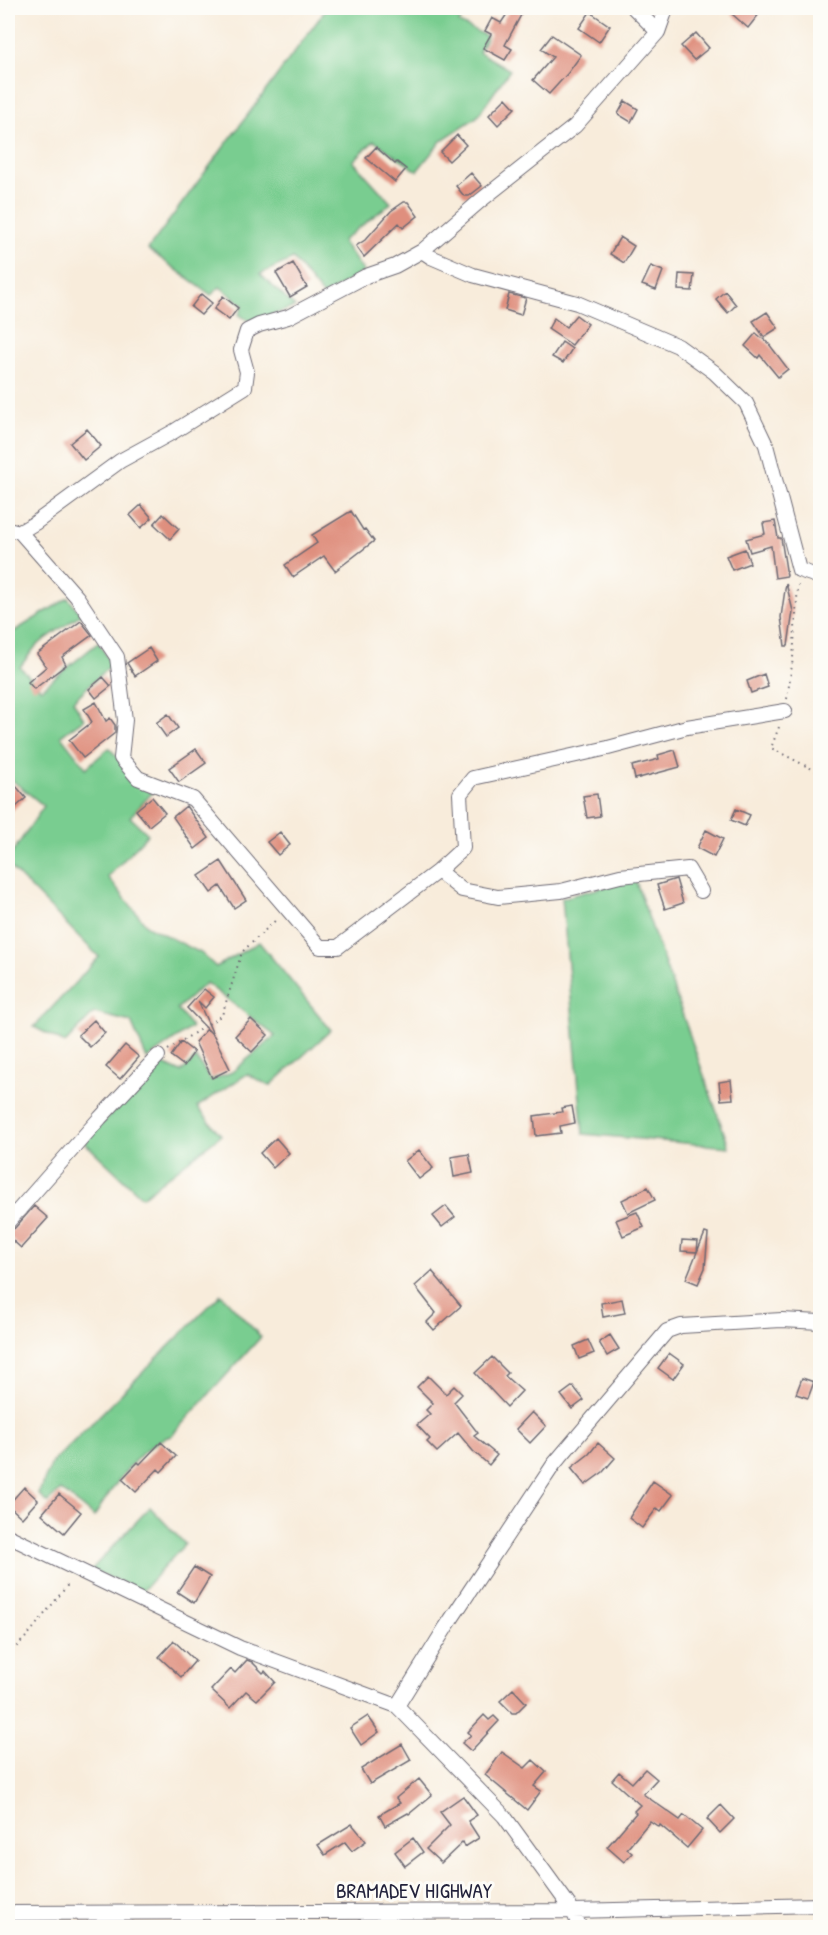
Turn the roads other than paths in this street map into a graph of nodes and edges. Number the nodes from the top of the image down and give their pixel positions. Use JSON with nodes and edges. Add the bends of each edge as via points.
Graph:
{"nodes":[{"id":1,"x":634,"y":8,"type":"edge"},
{"id":2,"x":664,"y":8,"type":"edge"},
{"id":3,"x":658,"y":32,"type":"junction"},
{"id":4,"x":422,"y":251,"type":"junction"},
{"id":5,"x":14,"y":530,"type":"edge"},
{"id":6,"x":820,"y":577,"type":"edge"},
{"id":7,"x":785,"y":711,"type":"road end"},
{"id":8,"x":438,"y":871,"type":"junction"},
{"id":9,"x":702,"y":891,"type":"dead end"},
{"id":10,"x":158,"y":1056,"type":"road end"},
{"id":11,"x":8,"y":1222,"type":"edge"},
{"id":12,"x":820,"y":1322,"type":"edge"},
{"id":13,"x":8,"y":1536,"type":"edge"},
{"id":14,"x":397,"y":1706,"type":"junction"},
{"id":15,"x":820,"y":1905,"type":"edge"},
{"id":16,"x":573,"y":1911,"type":"junction"},
{"id":17,"x":8,"y":1913,"type":"edge"},
{"id":18,"x":580,"y":1928,"type":"edge"}],
"edges":[{"from":1,"to":3,"type":"street"},
{"from":2,"to":3,"type":"street"},
{"from":3,"to":4,"type":"street","via":[[575,126]]},
{"from":4,"to":5,"type":"street","via":[[288,317],[247,331],[241,350],[247,372],[245,387],[120,461],[35,524]]},
{"from":4,"to":6,"type":"street","via":[[473,275],[577,303],[678,346],[714,372],[746,403],[766,445],[799,570]]},
{"from":5,"to":8,"type":"street","via":[[77,597],[117,657],[125,720],[121,758],[138,778],[193,799],[320,946],[338,947]]},
{"from":7,"to":8,"type":"street","via":[[687,727],[473,778],[460,794],[463,848]]},
{"from":8,"to":9,"type":"street","via":[[462,890],[498,897],[561,891],[620,876],[688,869]]},
{"from":10,"to":11,"type":"street"},
{"from":12,"to":14,"type":"street","via":[[782,1320],[681,1326],[667,1331],[554,1464]]},
{"from":13,"to":14,"type":"street","via":[[240,1648]]},
{"from":14,"to":16,"type":"street","via":[[504,1816]]},
{"from":15,"to":16,"type":"street","name":"BRAMADEV HIGHWAY"},
{"from":16,"to":17,"type":"street","name":"BRAMADEV HIGHWAY"},
{"from":16,"to":18,"type":"street"}]}
